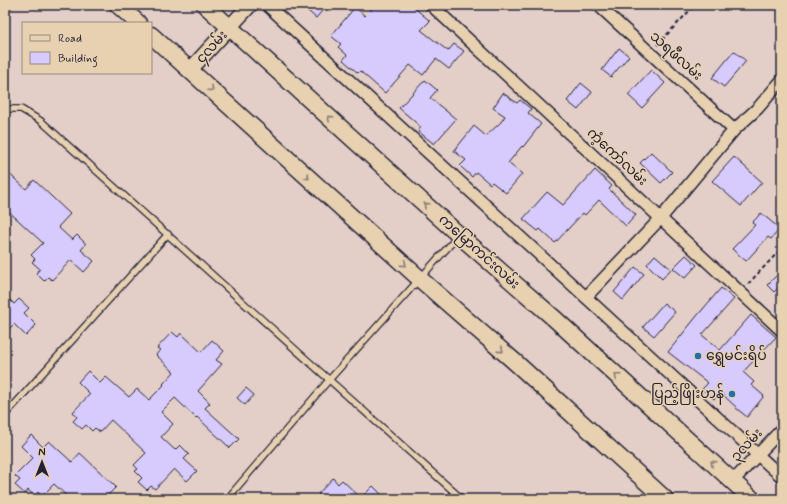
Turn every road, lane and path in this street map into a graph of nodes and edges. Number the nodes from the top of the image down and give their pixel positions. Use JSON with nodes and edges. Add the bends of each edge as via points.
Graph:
{"nodes":[{"id":1,"x":10,"y":5,"type":"edge"},
{"id":2,"x":118,"y":5,"type":"edge"},
{"id":3,"x":205,"y":5,"type":"edge"},
{"id":4,"x":250,"y":5,"type":"edge"},
{"id":5,"x":267,"y":5,"type":"edge"},
{"id":6,"x":431,"y":5,"type":"edge"},
{"id":7,"x":598,"y":5,"type":"edge"},
{"id":8,"x":694,"y":5,"type":"edge"},
{"id":9,"x":5,"y":10,"type":"edge"},
{"id":10,"x":137,"y":22,"type":"edge"},
{"id":11,"x":230,"y":27,"type":"junction"},
{"id":12,"x":152,"y":36,"type":"edge"},
{"id":13,"x":651,"y":52,"type":"junction"},
{"id":14,"x":190,"y":70,"type":"junction"},
{"id":15,"x":782,"y":80,"type":"edge"},
{"id":16,"x":5,"y":109,"type":"edge"},
{"id":17,"x":734,"y":130,"type":"junction"},
{"id":18,"x":661,"y":218,"type":"junction"},
{"id":19,"x":168,"y":234,"type":"junction"},
{"id":20,"x":459,"y":235,"type":"junction"},
{"id":21,"x":782,"y":248,"type":"edge"},
{"id":22,"x":420,"y":279,"type":"junction"},
{"id":23,"x":740,"y":292,"type":"junction"},
{"id":24,"x":586,"y":297,"type":"junction"},
{"id":25,"x":782,"y":331,"type":"edge"},
{"id":26,"x":330,"y":380,"type":"junction"},
{"id":27,"x":5,"y":415,"type":"edge"},
{"id":28,"x":782,"y":429,"type":"edge"},
{"id":29,"x":758,"y":455,"type":"junction"},
{"id":30,"x":782,"y":477,"type":"edge"},
{"id":31,"x":733,"y":482,"type":"junction"},
{"id":32,"x":226,"y":499,"type":"edge"},
{"id":33,"x":462,"y":499,"type":"edge"},
{"id":34,"x":665,"y":499,"type":"edge"},
{"id":35,"x":752,"y":499,"type":"edge"}],
"edges":[{"from":1,"to":9,"type":"lane"},
{"from":2,"to":10,"type":"main road"},
{"from":3,"to":11,"type":"main road","name":"ကမြောကင်းလမ်း"},
{"from":4,"to":11,"type":"street","name":"၄လမ်း"},
{"from":5,"to":24,"type":"street"},
{"from":6,"to":18,"type":"street","name":"ကံ့ကော်လမ်း"},
{"from":7,"to":13,"type":"street","name":"သရဖီလမ်း"},
{"from":8,"to":13,"type":"path"},
{"from":11,"to":14,"type":"street","name":"၄လမ်း"},
{"from":20,"to":11,"type":"main road","name":"ကမြောကင်းလမ်း","one_way":true},
{"from":12,"to":14,"type":"main road"},
{"from":13,"to":17,"type":"street","name":"သရဖီလမ်း"},
{"from":14,"to":22,"type":"main road","one_way":true},
{"from":15,"to":17,"type":"street","via":[[758,108]]},
{"from":16,"to":19,"type":"lane","via":[[21,109],[41,121]]},
{"from":17,"to":18,"type":"street"},
{"from":18,"to":23,"type":"street","name":"ကံ့ကော်လမ်း"},
{"from":18,"to":24,"type":"street"},
{"from":19,"to":26,"type":"lane"},
{"from":19,"to":27,"type":"lane"},
{"from":20,"to":22,"type":"lane"},
{"from":31,"to":20,"type":"main road","name":"ကမြောကင်းလမ်း","one_way":true},
{"from":21,"to":23,"type":"path"},
{"from":22,"to":26,"type":"lane"},
{"from":22,"to":34,"type":"main road","one_way":true},
{"from":23,"to":25,"type":"street","name":"ကံ့ကော်လမ်း"},
{"from":24,"to":29,"type":"street"},
{"from":26,"to":32,"type":"lane"},
{"from":26,"to":33,"type":"lane"},
{"from":28,"to":29,"type":"street","name":"၃လမ်း"},
{"from":29,"to":30,"type":"street"},
{"from":29,"to":31,"type":"street","name":"၃လမ်း"},
{"from":31,"to":35,"type":"main road","name":"ကမြောကင်းလမ်း"}]}
